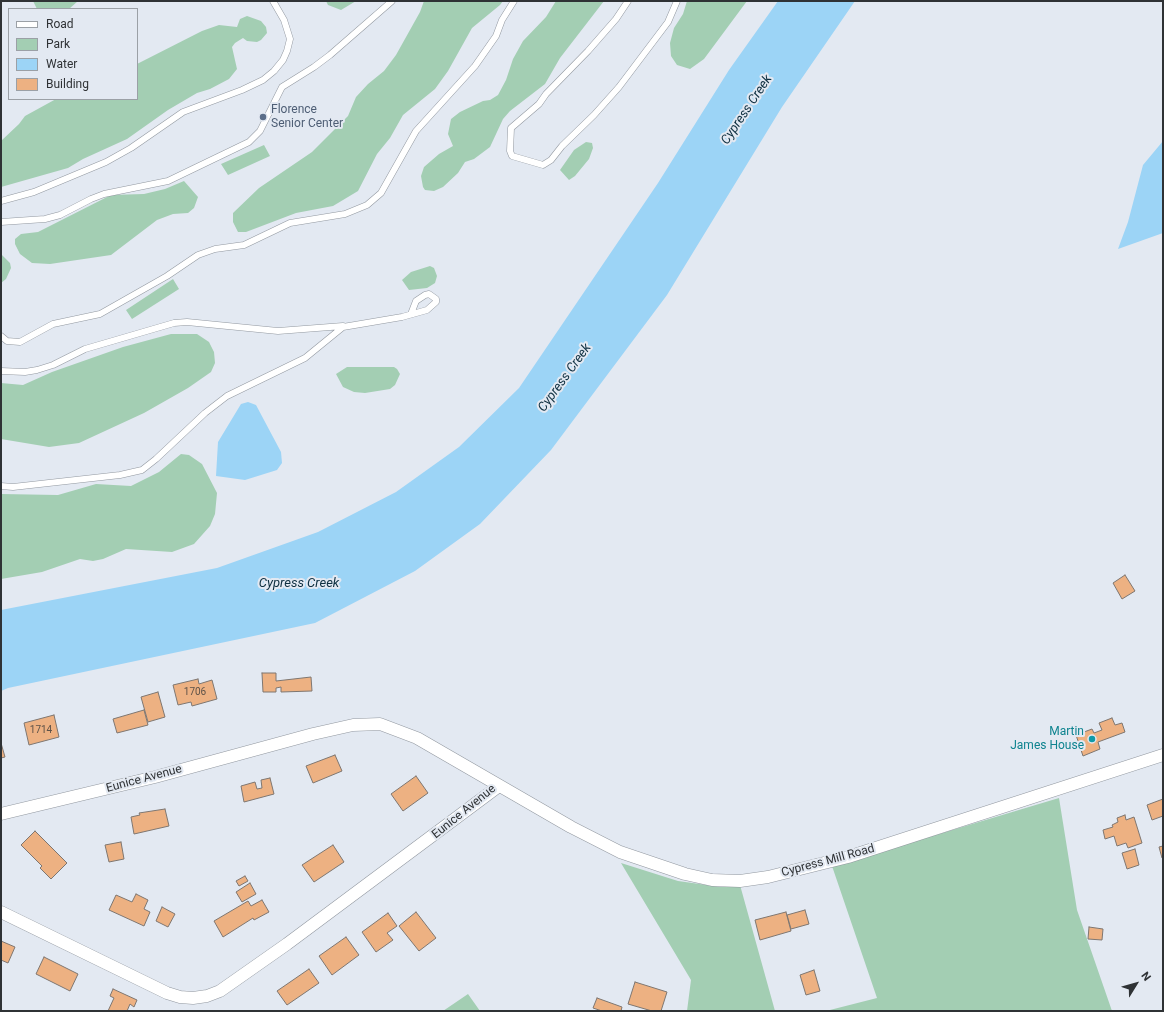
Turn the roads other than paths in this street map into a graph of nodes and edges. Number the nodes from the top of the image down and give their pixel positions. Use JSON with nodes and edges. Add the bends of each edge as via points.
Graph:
{"nodes":[{"id":1,"x":273,"y":1,"type":"edge"},
{"id":2,"x":392,"y":1,"type":"edge"},
{"id":3,"x":514,"y":1,"type":"edge"},
{"id":4,"x":628,"y":1,"type":"edge"},
{"id":5,"x":677,"y":1,"type":"edge"},
{"id":6,"x":1,"y":201,"type":"edge"},
{"id":7,"x":1,"y":222,"type":"edge"},
{"id":8,"x":411,"y":314,"type":"dead end"},
{"id":9,"x":349,"y":325,"type":"junction"},
{"id":10,"x":1,"y":336,"type":"edge"},
{"id":11,"x":1,"y":371,"type":"edge"},
{"id":12,"x":1,"y":486,"type":"edge"},
{"id":13,"x":1163,"y":755,"type":"edge"},
{"id":14,"x":499,"y":786,"type":"junction"},
{"id":15,"x":1,"y":814,"type":"edge"},
{"id":16,"x":1,"y":912,"type":"edge"}],
"edges":[{"from":1,"to":6,"type":"lane","via":[[284,20],[290,39],[283,60],[263,80],[183,112],[106,162],[41,190]]},
{"from":2,"to":7,"type":"lane","via":[[330,55],[282,87],[260,131],[249,142],[168,181],[104,194],[60,215],[45,219]]},
{"from":3,"to":10,"type":"lane","via":[[496,36],[462,81],[416,131],[381,193],[367,205],[345,214],[290,223],[244,245],[215,249],[198,255],[100,314],[53,324],[20,342],[8,341]]},
{"from":4,"to":5,"type":"lane","via":[[616,19],[539,104],[511,128],[512,156],[542,165],[551,160],[619,87],[668,22]]},
{"from":8,"to":9,"type":"lane"},
{"from":9,"to":11,"type":"lane","via":[[278,331],[174,323],[94,346],[37,370]]},
{"from":9,"to":12,"type":"lane","via":[[337,331],[305,358],[227,396],[142,470],[120,475],[13,487]]},
{"from":13,"to":14,"type":"street","name":"Cypress Mill Road","via":[[848,857],[768,877],[740,881],[712,880],[685,874],[620,852],[571,828]]},
{"from":14,"to":15,"type":"street","name":"Eunice Avenue","via":[[429,745],[393,728],[380,724],[353,725]]},
{"from":14,"to":16,"type":"street","name":"Eunice Avenue","via":[[287,944],[220,991],[207,996],[193,998],[167,993]]}]}
